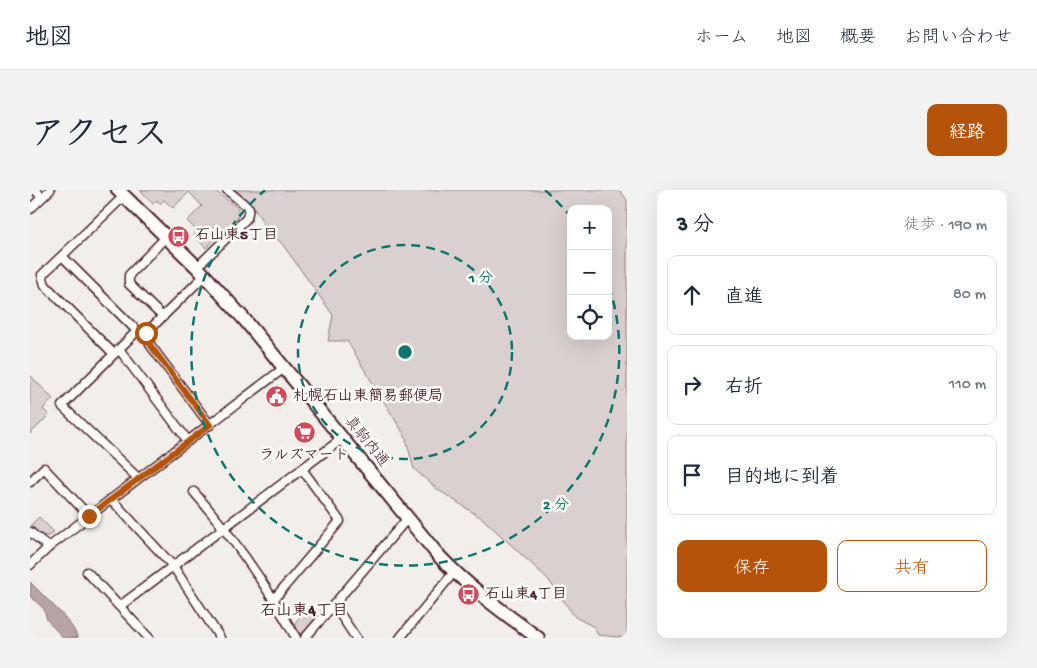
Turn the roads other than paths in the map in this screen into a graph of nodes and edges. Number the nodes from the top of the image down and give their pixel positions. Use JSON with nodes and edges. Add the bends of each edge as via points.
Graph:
{"nodes":[{"id":1,"x":35,"y":190,"type":"edge"},
{"id":2,"x":50,"y":190,"type":"edge"},
{"id":3,"x":228,"y":190,"type":"edge"},
{"id":4,"x":121,"y":193,"type":"edge"},
{"id":5,"x":42,"y":197,"type":"junction"},
{"id":6,"x":30,"y":209,"type":"edge"},
{"id":7,"x":166,"y":236,"type":"junction"},
{"id":8,"x":62,"y":256,"type":"junction"},
{"id":9,"x":201,"y":271,"type":"junction"},
{"id":10,"x":163,"y":317,"type":"junction"},
{"id":11,"x":137,"y":331,"type":"junction"},
{"id":12,"x":146,"y":333,"type":"junction"},
{"id":13,"x":117,"y":352,"type":"junction"},
{"id":14,"x":284,"y":368,"type":"junction"},
{"id":15,"x":210,"y":425,"type":"junction"},
{"id":16,"x":343,"y":438,"type":"junction"},
{"id":17,"x":188,"y":441,"type":"junction"},
{"id":18,"x":302,"y":469,"type":"junction"},
{"id":19,"x":138,"y":478,"type":"junction"},
{"id":20,"x":30,"y":482,"type":"edge"},
{"id":21,"x":194,"y":492,"type":"dead end"},
{"id":22,"x":111,"y":499,"type":"junction"},
{"id":23,"x":89,"y":516,"type":"junction"},
{"id":24,"x":407,"y":519,"type":"junction"},
{"id":25,"x":224,"y":527,"type":"junction"},
{"id":26,"x":30,"y":532,"type":"edge"},
{"id":27,"x":46,"y":549,"type":"junction"},
{"id":28,"x":30,"y":565,"type":"edge"},
{"id":29,"x":173,"y":566,"type":"junction"},
{"id":30,"x":87,"y":572,"type":"dead end"},
{"id":31,"x":454,"y":572,"type":"junction"},
{"id":32,"x":274,"y":599,"type":"junction"},
{"id":33,"x":334,"y":605,"type":"junction"},
{"id":34,"x":120,"y":606,"type":"junction"},
{"id":35,"x":531,"y":636,"type":"edge"},
{"id":36,"x":150,"y":638,"type":"edge"},
{"id":37,"x":220,"y":638,"type":"edge"},
{"id":38,"x":296,"y":638,"type":"edge"},
{"id":39,"x":305,"y":638,"type":"edge"},
{"id":40,"x":356,"y":638,"type":"edge"},
{"id":41,"x":400,"y":638,"type":"edge"}],
"edges":[{"from":1,"to":5,"type":"street"},
{"from":2,"to":5,"type":"street"},
{"from":3,"to":9,"type":"street","via":[[249,208],[247,218]]},
{"from":4,"to":7,"type":"highway","name":"真駒内通"},
{"from":4,"to":8,"type":"street"},
{"from":5,"to":6,"type":"street"},
{"from":7,"to":9,"type":"highway","name":"真駒内通"},
{"from":7,"to":10,"type":"street","via":[[128,275],[129,284]]},
{"from":8,"to":11,"type":"street"},
{"from":8,"to":13,"type":"street","via":[[42,275],[45,285]]},
{"from":9,"to":10,"type":"street"},
{"from":9,"to":14,"type":"highway","name":"真駒内通"},
{"from":10,"to":12,"type":"street"},
{"from":11,"to":12,"type":"street"},
{"from":11,"to":13,"type":"street"},
{"from":12,"to":15,"type":"street","via":[[151,346]]},
{"from":13,"to":17,"type":"street"},
{"from":13,"to":19,"type":"street","via":[[62,406]]},
{"from":14,"to":15,"type":"street"},
{"from":14,"to":16,"type":"highway","name":"真駒内通"},
{"from":15,"to":17,"type":"street"},
{"from":16,"to":18,"type":"street"},
{"from":16,"to":24,"type":"highway","name":"真駒内通"},
{"from":17,"to":19,"type":"street"},
{"from":18,"to":25,"type":"street"},
{"from":18,"to":32,"type":"street","via":[[340,521]]},
{"from":19,"to":22,"type":"street"},
{"from":20,"to":23,"type":"street","via":[[44,468]]},
{"from":21,"to":25,"type":"street"},
{"from":22,"to":23,"type":"street"},
{"from":22,"to":29,"type":"street"},
{"from":23,"to":27,"type":"street"},
{"from":24,"to":31,"type":"highway","name":"真駒内通"},
{"from":24,"to":33,"type":"street"},
{"from":25,"to":29,"type":"street"},
{"from":25,"to":32,"type":"street"},
{"from":26,"to":27,"type":"street"},
{"from":27,"to":28,"type":"street"},
{"from":29,"to":34,"type":"street"},
{"from":29,"to":37,"type":"street"},
{"from":30,"to":34,"type":"street"},
{"from":31,"to":35,"type":"highway","name":"真駒内通"},
{"from":31,"to":41,"type":"street"},
{"from":32,"to":38,"type":"street"},
{"from":33,"to":39,"type":"street"},
{"from":33,"to":40,"type":"street"},
{"from":34,"to":36,"type":"street"}]}
